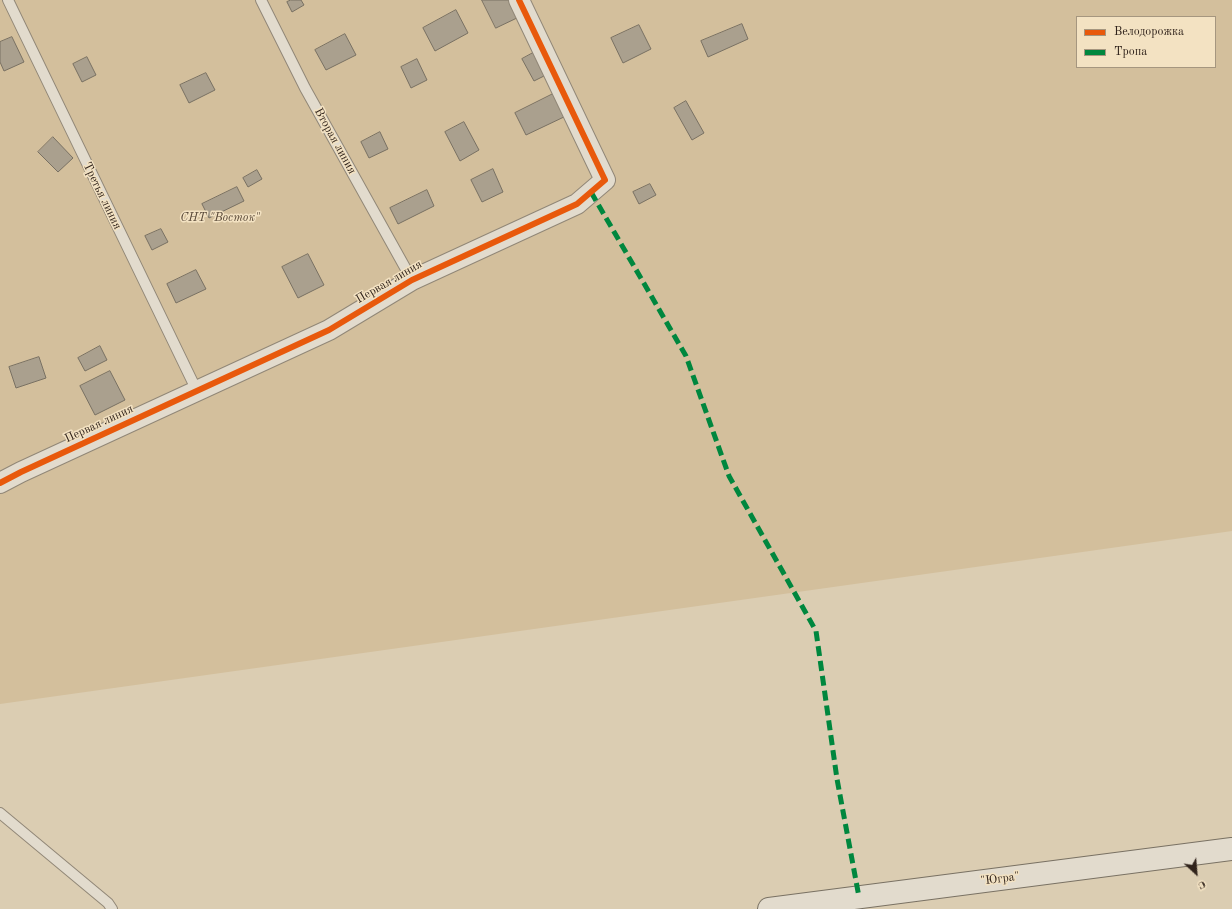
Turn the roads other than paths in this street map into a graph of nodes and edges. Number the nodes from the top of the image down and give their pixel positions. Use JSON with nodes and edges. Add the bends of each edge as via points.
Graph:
{"nodes":[{"id":1,"x":8,"y":0,"type":"edge"},
{"id":2,"x":261,"y":0,"type":"edge"},
{"id":3,"x":519,"y":0,"type":"edge"},
{"id":4,"x":412,"y":280,"type":"junction"},
{"id":5,"x":197,"y":391,"type":"junction"},
{"id":6,"x":0,"y":483,"type":"edge"},
{"id":7,"x":0,"y":813,"type":"edge"},
{"id":8,"x":1232,"y":849,"type":"edge"},
{"id":9,"x":828,"y":905,"type":"edge"},
{"id":10,"x":112,"y":909,"type":"edge"},
{"id":11,"x":769,"y":909,"type":"edge"}],
"edges":[{"from":1,"to":5,"type":"lane","name":"Третья линия"},
{"from":2,"to":4,"type":"lane","name":"Вторая линия","via":[[305,88]]},
{"from":3,"to":4,"type":"street","name":"Первая линия","via":[[605,180],[577,204]]},
{"from":4,"to":5,"type":"street","name":"Первая линия","via":[[329,330]]},
{"from":5,"to":6,"type":"street","name":"Первая линия"},
{"from":7,"to":10,"type":"lane"},
{"from":8,"to":9,"type":"main road","name":"\"Югра\""},
{"from":9,"to":11,"type":"main road","name":"\"Югра\""}]}
